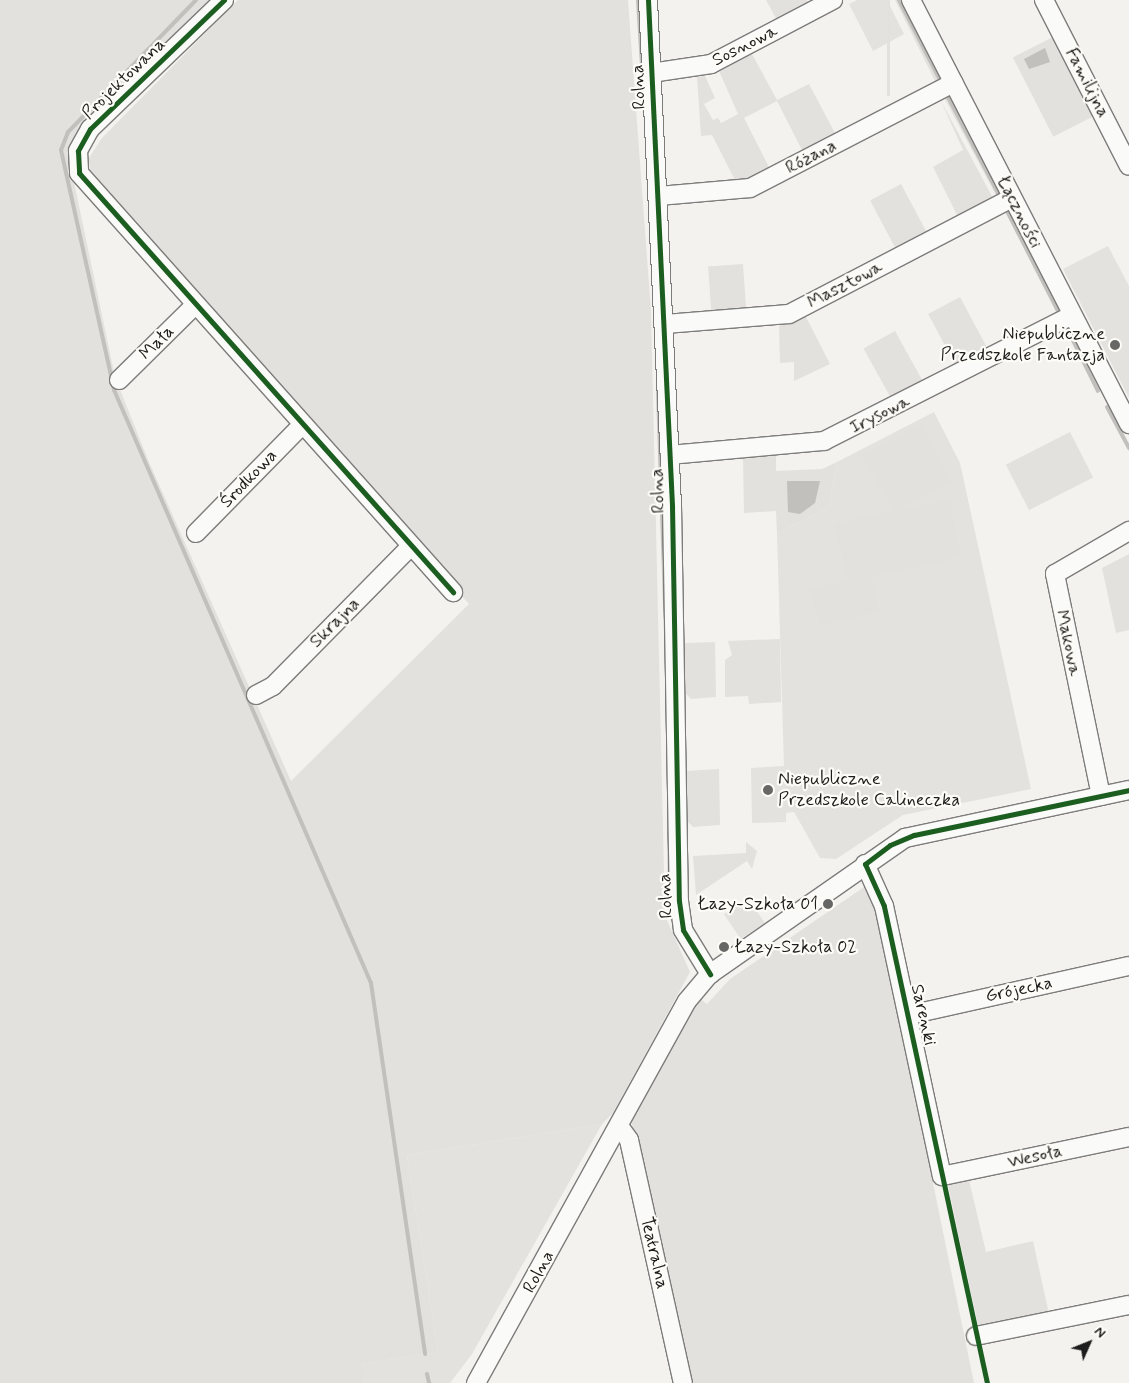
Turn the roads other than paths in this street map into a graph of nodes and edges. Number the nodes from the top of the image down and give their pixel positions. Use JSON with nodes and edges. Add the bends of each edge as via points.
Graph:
{"nodes":[{"id":1,"x":224,"y":0,"type":"edge"},
{"id":2,"x":648,"y":0,"type":"edge"},
{"id":3,"x":833,"y":0,"type":"edge"},
{"id":4,"x":911,"y":0,"type":"edge"},
{"id":5,"x":1044,"y":0,"type":"edge"},
{"id":6,"x":651,"y":73,"type":"junction"},
{"id":7,"x":954,"y":83,"type":"junction"},
{"id":8,"x":1129,"y":166,"type":"edge"},
{"id":9,"x":659,"y":196,"type":"junction"},
{"id":10,"x":1012,"y":198,"type":"junction"},
{"id":11,"x":195,"y":305,"type":"junction"},
{"id":12,"x":1072,"y":315,"type":"junction"},
{"id":13,"x":666,"y":324,"type":"junction"},
{"id":14,"x":119,"y":380,"type":"dead end"},
{"id":15,"x":1129,"y":424,"type":"edge"},
{"id":16,"x":302,"y":425,"type":"junction"},
{"id":17,"x":670,"y":454,"type":"junction"},
{"id":18,"x":1129,"y":532,"type":"edge"},
{"id":19,"x":196,"y":533,"type":"dead end"},
{"id":20,"x":411,"y":546,"type":"junction"},
{"id":21,"x":453,"y":592,"type":"dead end"},
{"id":22,"x":256,"y":695,"type":"dead end"},
{"id":23,"x":1129,"y":790,"type":"edge"},
{"id":24,"x":1100,"y":796,"type":"junction"},
{"id":25,"x":865,"y":864,"type":"junction"},
{"id":26,"x":1129,"y":966,"type":"edge"},
{"id":27,"x":710,"y":974,"type":"junction"},
{"id":28,"x":909,"y":1014,"type":"junction"},
{"id":29,"x":620,"y":1126,"type":"junction"},
{"id":30,"x":1129,"y":1137,"type":"edge"},
{"id":31,"x":942,"y":1176,"type":"joint"},
{"id":32,"x":1129,"y":1304,"type":"edge"},
{"id":33,"x":976,"y":1336,"type":"dead end"},
{"id":34,"x":476,"y":1383,"type":"edge"},
{"id":35,"x":683,"y":1383,"type":"edge"}],
"edges":[{"from":1,"to":11,"type":"street","name":"Projektowana","via":[[90,129],[78,151],[80,172],[86,185]]},
{"from":2,"to":6,"type":"street","name":"Rolna"},
{"from":3,"to":6,"type":"street","name":"Sosnowa","via":[[711,64]]},
{"from":4,"to":7,"type":"street","name":"Łączności"},
{"from":5,"to":8,"type":"street","name":"Familijna"},
{"from":6,"to":9,"type":"street","name":"Rolna"},
{"from":7,"to":9,"type":"street","name":"Różana","via":[[750,188]]},
{"from":7,"to":10,"type":"street","name":"Łączności"},
{"from":9,"to":13,"type":"street","name":"Rolna"},
{"from":10,"to":12,"type":"street","name":"Łączności"},
{"from":10,"to":13,"type":"street","name":"Masztowa","via":[[789,314]]},
{"from":11,"to":14,"type":"street","name":"Mała"},
{"from":11,"to":16,"type":"street","name":"Projektowana"},
{"from":12,"to":15,"type":"street","name":"Łączności"},
{"from":12,"to":17,"type":"street","name":"Irysowa","via":[[824,441]]},
{"from":13,"to":17,"type":"street","name":"Rolna"},
{"from":16,"to":19,"type":"street","name":"Środkowa"},
{"from":16,"to":20,"type":"street","name":"Projektowana"},
{"from":17,"to":27,"type":"street","name":"Rolna","via":[[680,916],[685,935]]},
{"from":18,"to":24,"type":"street","name":"Makowa","via":[[1055,574]]},
{"from":20,"to":21,"type":"street","name":"Projektowana"},
{"from":20,"to":22,"type":"street","name":"Skrajna","via":[[273,686]]},
{"from":23,"to":24,"type":"street"},
{"from":24,"to":25,"type":"street","via":[[914,835],[890,845]]},
{"from":25,"to":27,"type":"street"},
{"from":25,"to":28,"type":"street","name":"Sarenki","via":[[884,906]]},
{"from":26,"to":28,"type":"street","name":"Grójecka"},
{"from":27,"to":29,"type":"street","name":"Rolna","via":[[686,1001]]},
{"from":28,"to":31,"type":"street","name":"Sarenki"},
{"from":29,"to":34,"type":"street","name":"Rolna"},
{"from":29,"to":35,"type":"street","name":"Teatralna","via":[[629,1140]]},
{"from":30,"to":31,"type":"street","name":"Wesoła"},
{"from":32,"to":33,"type":"street"}]}
